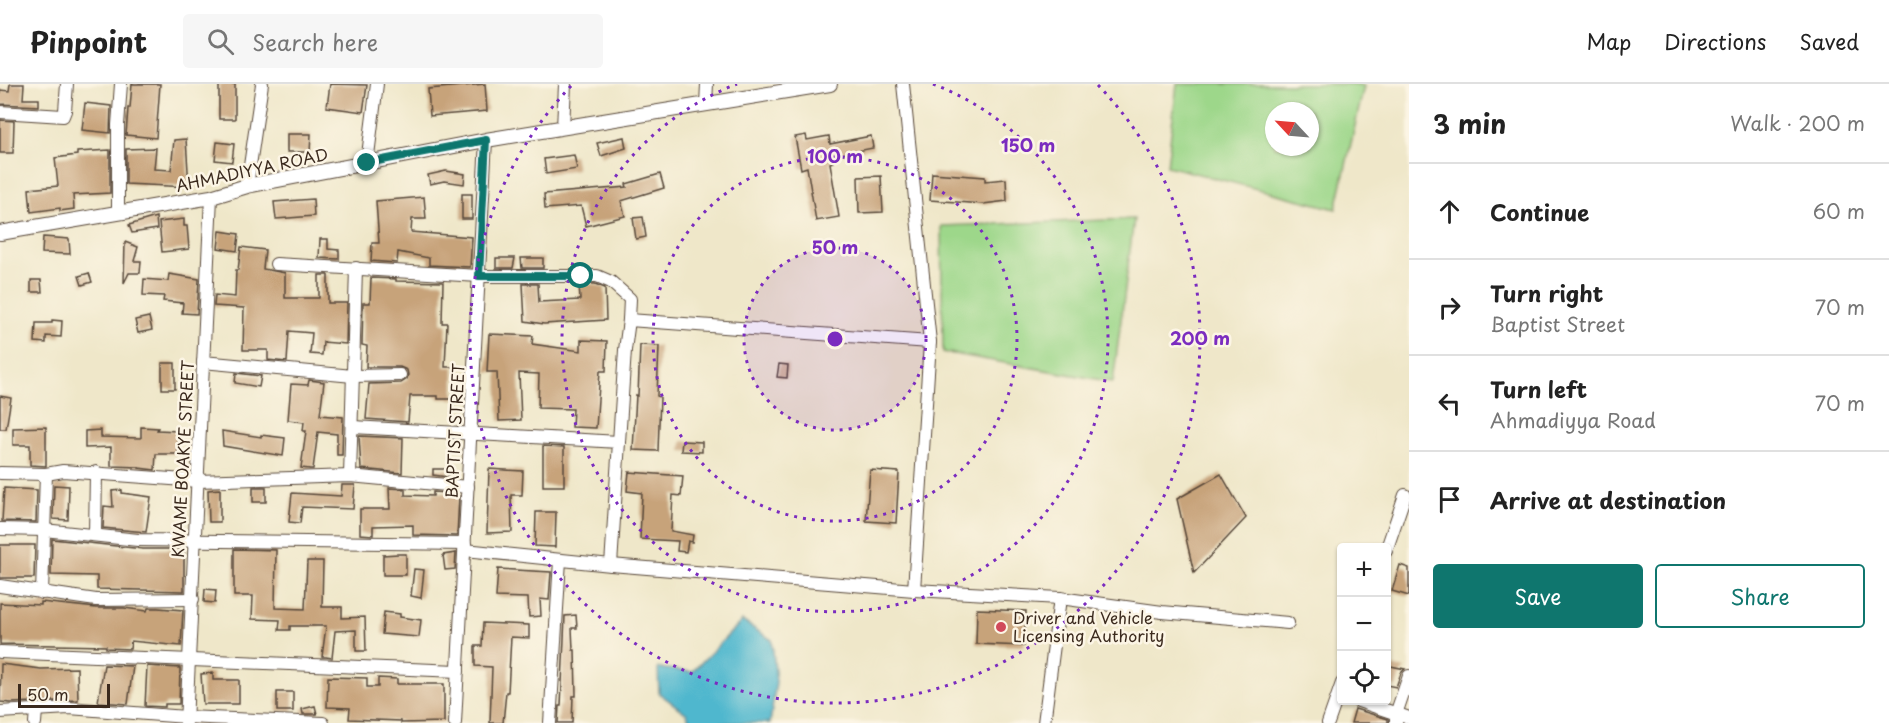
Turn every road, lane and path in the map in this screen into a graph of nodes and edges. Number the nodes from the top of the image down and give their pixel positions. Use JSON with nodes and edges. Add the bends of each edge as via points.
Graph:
{"nodes":[{"id":1,"x":67,"y":84,"type":"edge"},
{"id":2,"x":121,"y":84,"type":"edge"},
{"id":3,"x":262,"y":84,"type":"edge"},
{"id":4,"x":377,"y":84,"type":"edge"},
{"id":5,"x":565,"y":84,"type":"edge"},
{"id":6,"x":706,"y":84,"type":"edge"},
{"id":7,"x":903,"y":84,"type":"edge"},
{"id":8,"x":821,"y":85,"type":"edge"},
{"id":9,"x":706,"y":104,"type":"junction"},
{"id":10,"x":0,"y":112,"type":"edge"},
{"id":11,"x":563,"y":128,"type":"junction"},
{"id":12,"x":486,"y":140,"type":"junction"},
{"id":13,"x":367,"y":163,"type":"junction"},
{"id":14,"x":247,"y":186,"type":"junction"},
{"id":15,"x":211,"y":196,"type":"junction"},
{"id":16,"x":118,"y":213,"type":"junction"},
{"id":17,"x":0,"y":233,"type":"edge"},
{"id":18,"x":276,"y":264,"type":"dead end"},
{"id":19,"x":356,"y":267,"type":"junction"},
{"id":20,"x":479,"y":276,"type":"junction"},
{"id":21,"x":629,"y":320,"type":"junction"},
{"id":22,"x":930,"y":342,"type":"junction"},
{"id":23,"x":203,"y":362,"type":"junction"},
{"id":24,"x":400,"y":375,"type":"dead end"},
{"id":25,"x":353,"y":376,"type":"junction"},
{"id":26,"x":352,"y":427,"type":"junction"},
{"id":27,"x":471,"y":434,"type":"junction"},
{"id":28,"x":619,"y":442,"type":"junction"},
{"id":29,"x":96,"y":472,"type":"junction"},
{"id":30,"x":0,"y":473,"type":"edge"},
{"id":31,"x":46,"y":474,"type":"junction"},
{"id":32,"x":350,"y":476,"type":"junction"},
{"id":33,"x":198,"y":482,"type":"junction"},
{"id":34,"x":468,"y":487,"type":"junction"},
{"id":35,"x":1405,"y":495,"type":"dead end"},
{"id":36,"x":0,"y":529,"type":"edge"},
{"id":37,"x":44,"y":530,"type":"junction"},
{"id":38,"x":95,"y":535,"type":"junction"},
{"id":39,"x":196,"y":540,"type":"junction"},
{"id":40,"x":1388,"y":543,"type":"edge"},
{"id":41,"x":465,"y":547,"type":"junction"},
{"id":42,"x":560,"y":560,"type":"junction"},
{"id":43,"x":611,"y":565,"type":"junction"},
{"id":44,"x":0,"y":586,"type":"edge"},
{"id":45,"x":914,"y":590,"type":"junction"},
{"id":46,"x":42,"y":592,"type":"junction"},
{"id":47,"x":1060,"y":598,"type":"junction"},
{"id":48,"x":193,"y":599,"type":"junction"},
{"id":49,"x":1288,"y":623,"type":"dead end"},
{"id":50,"x":0,"y":652,"type":"edge"},
{"id":51,"x":190,"y":659,"type":"junction"},
{"id":52,"x":458,"y":671,"type":"junction"},
{"id":53,"x":1409,"y":676,"type":"edge"},
{"id":54,"x":1337,"y":699,"type":"edge"},
{"id":55,"x":1367,"y":705,"type":"edge"},
{"id":56,"x":36,"y":710,"type":"junction"},
{"id":57,"x":0,"y":711,"type":"edge"},
{"id":58,"x":1409,"y":718,"type":"edge"},
{"id":59,"x":1396,"y":719,"type":"edge"},
{"id":60,"x":186,"y":720,"type":"edge"},
{"id":61,"x":300,"y":722,"type":"edge"},
{"id":62,"x":35,"y":723,"type":"edge"},
{"id":63,"x":323,"y":723,"type":"edge"},
{"id":64,"x":455,"y":723,"type":"edge"},
{"id":65,"x":550,"y":723,"type":"edge"},
{"id":66,"x":1044,"y":723,"type":"edge"},
{"id":67,"x":1328,"y":723,"type":"edge"}],
"edges":[{"from":1,"to":10,"type":"street","via":[[63,116]]},
{"from":2,"to":16,"type":"street"},
{"from":3,"to":14,"type":"street"},
{"from":4,"to":13,"type":"street"},
{"from":5,"to":11,"type":"street"},
{"from":6,"to":9,"type":"street"},
{"from":7,"to":22,"type":"street"},
{"from":8,"to":9,"type":"street","name":"AHMADIYYA ROAD"},
{"from":9,"to":11,"type":"street","name":"AHMADIYYA ROAD"},
{"from":11,"to":12,"type":"street","name":"AHMADIYYA ROAD"},
{"from":12,"to":13,"type":"street","name":"AHMADIYYA ROAD"},
{"from":12,"to":20,"type":"street","name":"BAPTIST STREET"},
{"from":13,"to":14,"type":"street","name":"AHMADIYYA ROAD"},
{"from":14,"to":15,"type":"street","name":"AHMADIYYA ROAD"},
{"from":15,"to":16,"type":"street","name":"AHMADIYYA ROAD"},
{"from":15,"to":23,"type":"street","name":"KWAME BOAKYE STREET"},
{"from":16,"to":17,"type":"street","name":"AHMADIYYA ROAD"},
{"from":18,"to":19,"type":"street"},
{"from":19,"to":20,"type":"street"},
{"from":19,"to":25,"type":"street"},
{"from":20,"to":21,"type":"street","via":[[597,276],[611,282],[630,299]]},
{"from":20,"to":27,"type":"street","name":"BAPTIST STREET"},
{"from":21,"to":22,"type":"street"},
{"from":21,"to":28,"type":"street"},
{"from":22,"to":45,"type":"street"},
{"from":23,"to":25,"type":"street"},
{"from":23,"to":33,"type":"street","name":"KWAME BOAKYE STREET"},
{"from":24,"to":25,"type":"street"},
{"from":25,"to":26,"type":"street"},
{"from":26,"to":27,"type":"street"},
{"from":26,"to":32,"type":"street"},
{"from":27,"to":28,"type":"street"},
{"from":27,"to":34,"type":"street","name":"BAPTIST STREET"},
{"from":28,"to":43,"type":"street"},
{"from":29,"to":31,"type":"street"},
{"from":29,"to":33,"type":"street"},
{"from":29,"to":38,"type":"street"},
{"from":30,"to":31,"type":"street"},
{"from":31,"to":37,"type":"street"},
{"from":32,"to":33,"type":"street"},
{"from":32,"to":34,"type":"street"},
{"from":33,"to":39,"type":"street","name":"KWAME BOAKYE STREET"},
{"from":34,"to":41,"type":"street","name":"BAPTIST STREET"},
{"from":35,"to":40,"type":"street"},
{"from":36,"to":37,"type":"street"},
{"from":37,"to":38,"type":"street"},
{"from":37,"to":46,"type":"street"},
{"from":38,"to":39,"type":"street"},
{"from":39,"to":41,"type":"street"},
{"from":39,"to":48,"type":"street","name":"KWAME BOAKYE STREET"},
{"from":41,"to":42,"type":"street"},
{"from":41,"to":52,"type":"street","name":"BAPTIST STREET"},
{"from":42,"to":43,"type":"street"},
{"from":42,"to":65,"type":"street"},
{"from":43,"to":45,"type":"street"},
{"from":44,"to":46,"type":"street"},
{"from":45,"to":47,"type":"street"},
{"from":46,"to":48,"type":"street","via":[[96,600]]},
{"from":47,"to":49,"type":"street"},
{"from":47,"to":66,"type":"street"},
{"from":48,"to":51,"type":"street","name":"KWAME BOAKYE STREET"},
{"from":50,"to":51,"type":"street"},
{"from":51,"to":52,"type":"street"},
{"from":51,"to":60,"type":"street","name":"KWAME BOAKYE STREET"},
{"from":52,"to":64,"type":"street","name":"BAPTIST STREET"},
{"from":53,"to":59,"type":"street"},
{"from":54,"to":67,"type":"street"},
{"from":55,"to":59,"type":"street"},
{"from":56,"to":57,"type":"street"},
{"from":56,"to":60,"type":"street","via":[[69,708]]},
{"from":56,"to":62,"type":"street"},
{"from":58,"to":59,"type":"street"},
{"from":60,"to":61,"type":"street"},
{"from":61,"to":63,"type":"street"}]}
